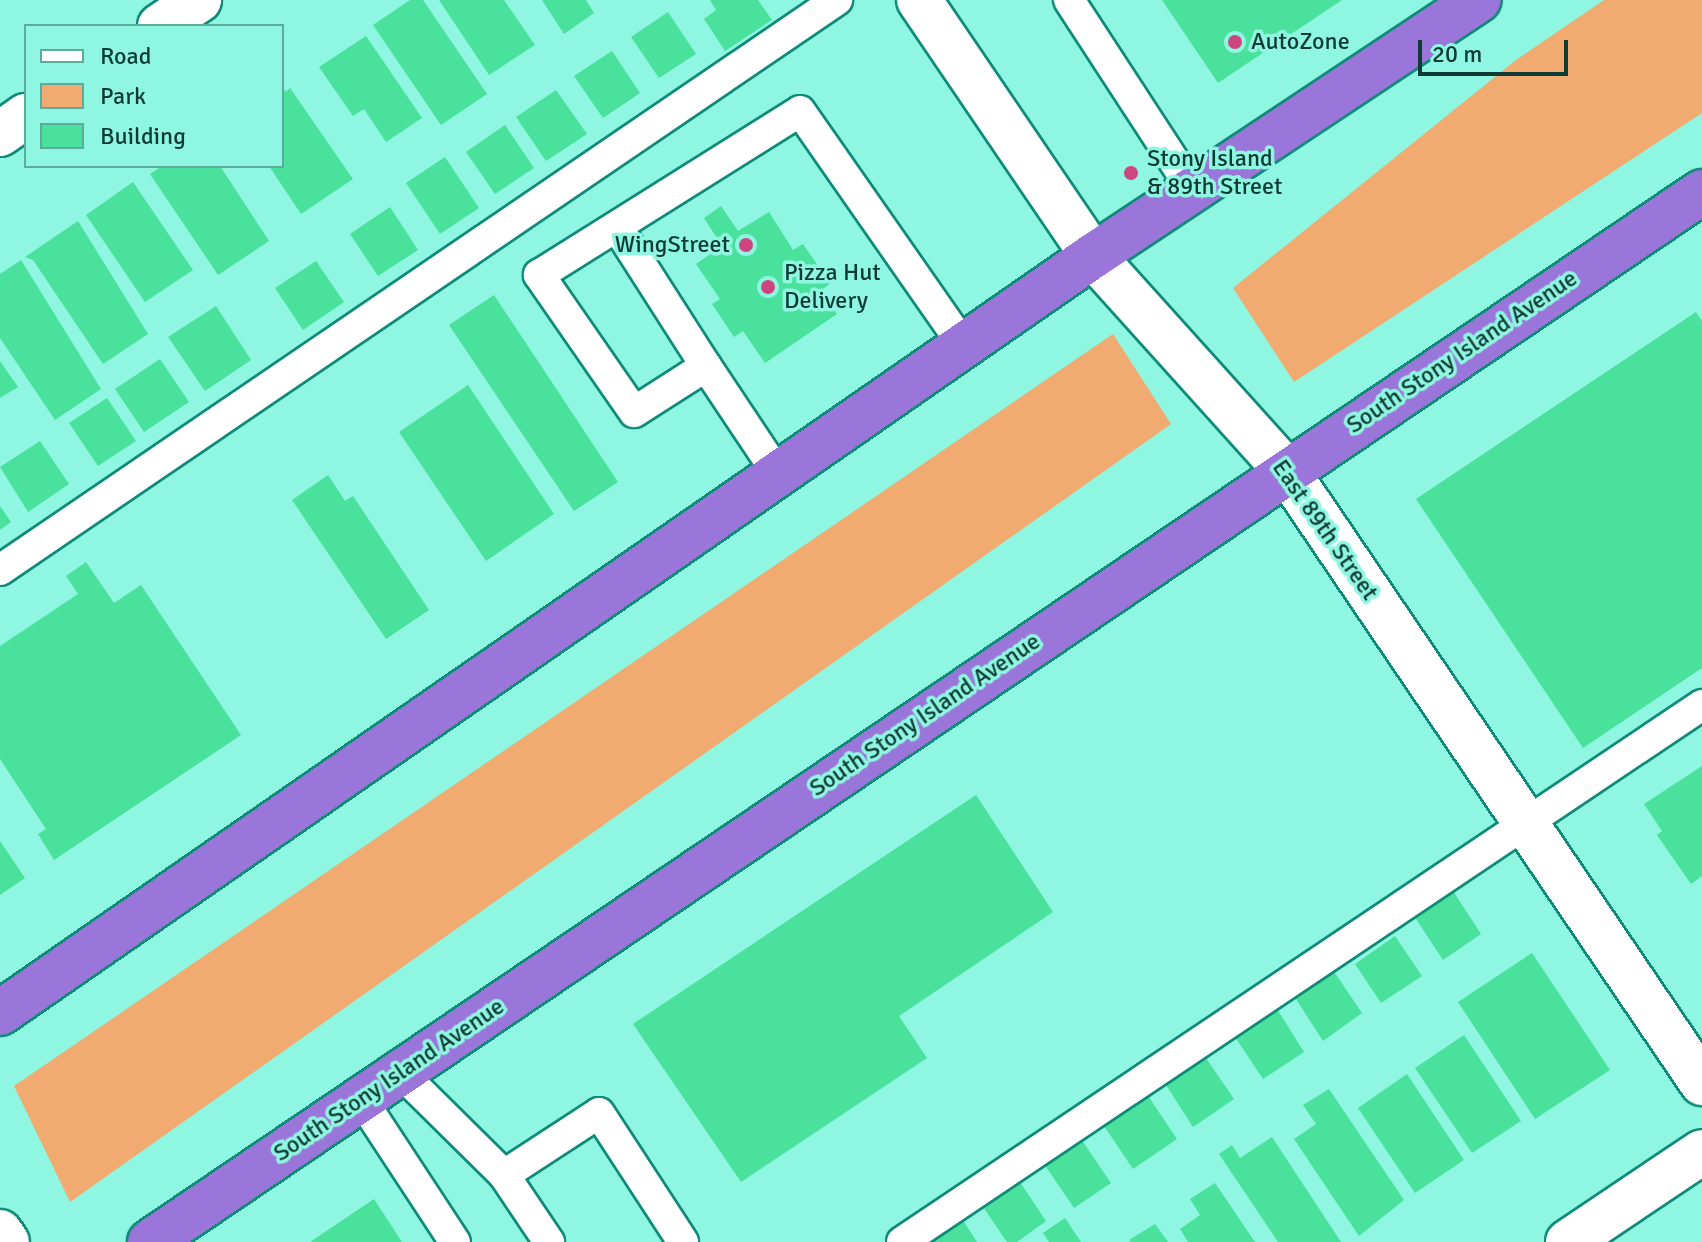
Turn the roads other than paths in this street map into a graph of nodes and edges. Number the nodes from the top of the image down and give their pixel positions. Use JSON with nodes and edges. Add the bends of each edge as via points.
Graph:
{"nodes":[{"id":1,"x":199,"y":0,"type":"edge"},
{"id":2,"x":837,"y":0,"type":"edge"},
{"id":3,"x":1069,"y":0,"type":"edge"},
{"id":4,"x":1479,"y":0,"type":"edge"},
{"id":5,"x":928,"y":3,"type":"edge"},
{"id":6,"x":163,"y":24,"type":"edge"},
{"id":7,"x":24,"y":117,"type":"edge"},
{"id":8,"x":0,"y":134,"type":"edge"},
{"id":9,"x":1193,"y":190,"type":"junction"},
{"id":10,"x":1702,"y":192,"type":"edge"},
{"id":11,"x":617,"y":227,"type":"junction"},
{"id":12,"x":1093,"y":256,"type":"junction"},
{"id":13,"x":963,"y":345,"type":"junction"},
{"id":14,"x":706,"y":366,"type":"junction"},
{"id":15,"x":1286,"y":470,"type":"junction"},
{"id":16,"x":778,"y":474,"type":"junction"},
{"id":17,"x":0,"y":570,"type":"edge"},
{"id":18,"x":1702,"y":705,"type":"edge"},
{"id":19,"x":1526,"y":823,"type":"junction"},
{"id":20,"x":0,"y":1013,"type":"edge"},
{"id":21,"x":400,"y":1072,"type":"junction"},
{"id":22,"x":1702,"y":1083,"type":"edge"},
{"id":23,"x":361,"y":1099,"type":"junction"},
{"id":24,"x":1702,"y":1152,"type":"edge"},
{"id":25,"x":504,"y":1175,"type":"junction"},
{"id":26,"x":0,"y":1232,"type":"edge"},
{"id":27,"x":7,"y":1242,"type":"edge"},
{"id":28,"x":150,"y":1242,"type":"edge"},
{"id":29,"x":455,"y":1242,"type":"edge"},
{"id":30,"x":549,"y":1242,"type":"edge"},
{"id":31,"x":683,"y":1242,"type":"edge"},
{"id":32,"x":902,"y":1242,"type":"edge"},
{"id":33,"x":1568,"y":1242,"type":"edge"}],
"edges":[{"from":1,"to":6,"type":"street"},
{"from":2,"to":17,"type":"lane"},
{"from":3,"to":9,"type":"lane"},
{"from":4,"to":9,"type":"highway"},
{"from":5,"to":12,"type":"street","name":"East 89th Street"},
{"from":7,"to":8,"type":"street"},
{"from":9,"to":12,"type":"highway"},
{"from":10,"to":15,"type":"highway","name":"South Stony Island Avenue"},
{"from":11,"to":13,"type":"lane","via":[[800,111]]},
{"from":11,"to":14,"type":"lane"},
{"from":11,"to":14,"type":"lane","via":[[539,275],[634,412]]},
{"from":12,"to":13,"type":"highway"},
{"from":12,"to":15,"type":"street","name":"East 89th Street"},
{"from":13,"to":16,"type":"highway"},
{"from":14,"to":16,"type":"lane"},
{"from":15,"to":19,"type":"street","name":"East 89th Street"},
{"from":15,"to":21,"type":"highway","name":"South Stony Island Avenue"},
{"from":16,"to":20,"type":"highway"},
{"from":18,"to":19,"type":"lane"},
{"from":19,"to":22,"type":"street","name":"East 89th Street"},
{"from":19,"to":32,"type":"lane"},
{"from":21,"to":23,"type":"highway","name":"South Stony Island Avenue"},
{"from":21,"to":25,"type":"lane"},
{"from":23,"to":28,"type":"highway","name":"South Stony Island Avenue"},
{"from":23,"to":29,"type":"lane"},
{"from":24,"to":33,"type":"street"},
{"from":25,"to":30,"type":"lane"},
{"from":25,"to":31,"type":"lane","via":[[599,1113]]},
{"from":26,"to":27,"type":"street"}]}
